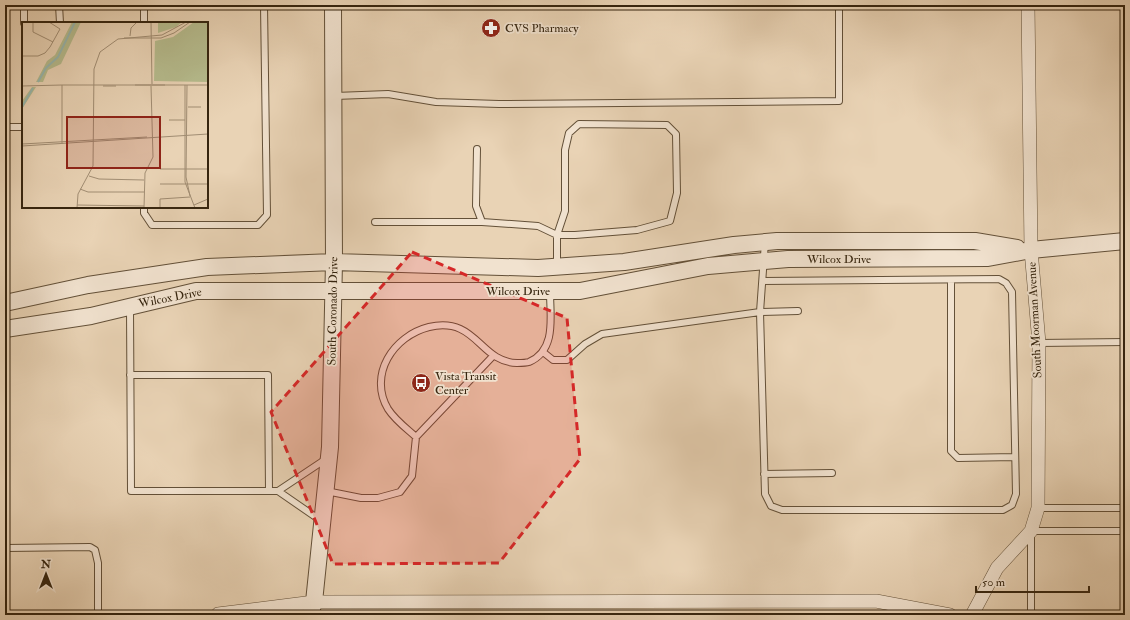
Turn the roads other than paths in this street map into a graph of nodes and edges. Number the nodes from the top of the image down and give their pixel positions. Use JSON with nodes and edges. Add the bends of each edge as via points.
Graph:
{"nodes":[{"id":1,"x":24,"y":5,"type":"edge"},
{"id":2,"x":59,"y":5,"type":"edge"},
{"id":3,"x":144,"y":5,"type":"edge"},
{"id":4,"x":264,"y":5,"type":"edge"},
{"id":5,"x":333,"y":5,"type":"edge"},
{"id":6,"x":839,"y":5,"type":"edge"},
{"id":7,"x":1028,"y":5,"type":"edge"},
{"id":8,"x":24,"y":22,"type":"edge"},
{"id":9,"x":60,"y":22,"type":"edge"},
{"id":10,"x":144,"y":22,"type":"edge"},
{"id":11,"x":333,"y":96,"type":"junction"},
{"id":12,"x":5,"y":127,"type":"edge"},
{"id":13,"x":22,"y":127,"type":"edge"},
{"id":14,"x":477,"y":149,"type":"dead end"},
{"id":15,"x":144,"y":208,"type":"edge"},
{"id":16,"x":375,"y":222,"type":"dead end"},
{"id":17,"x":482,"y":222,"type":"junction"},
{"id":18,"x":557,"y":235,"type":"junction"},
{"id":19,"x":1125,"y":241,"type":"edge"},
{"id":20,"x":765,"y":242,"type":"junction"},
{"id":21,"x":1031,"y":250,"type":"junction"},
{"id":22,"x":765,"y":261,"type":"junction"},
{"id":23,"x":334,"y":262,"type":"junction"},
{"id":24,"x":557,"y":267,"type":"junction"},
{"id":25,"x":951,"y":280,"type":"junction"},
{"id":26,"x":763,"y":281,"type":"junction"},
{"id":27,"x":550,"y":291,"type":"junction"},
{"id":28,"x":334,"y":292,"type":"junction"},
{"id":29,"x":5,"y":303,"type":"edge"},
{"id":30,"x":130,"y":306,"type":"junction"},
{"id":31,"x":798,"y":311,"type":"dead end"},
{"id":32,"x":760,"y":312,"type":"junction"},
{"id":33,"x":5,"y":329,"type":"edge"},
{"id":34,"x":1125,"y":342,"type":"edge"},
{"id":35,"x":1039,"y":343,"type":"junction"},
{"id":36,"x":543,"y":352,"type":"junction"},
{"id":37,"x":493,"y":356,"type":"junction"},
{"id":38,"x":130,"y":375,"type":"junction"},
{"id":39,"x":416,"y":437,"type":"junction"},
{"id":40,"x":328,"y":457,"type":"junction"},
{"id":41,"x":1015,"y":457,"type":"junction"},
{"id":42,"x":832,"y":473,"type":"dead end"},
{"id":43,"x":764,"y":474,"type":"junction"},
{"id":44,"x":325,"y":490,"type":"junction"},
{"id":45,"x":269,"y":492,"type":"junction"},
{"id":46,"x":278,"y":492,"type":"junction"},
{"id":47,"x":1038,"y":508,"type":"junction"},
{"id":48,"x":1125,"y":508,"type":"edge"},
{"id":49,"x":322,"y":521,"type":"junction"},
{"id":50,"x":1031,"y":531,"type":"junction"},
{"id":51,"x":1125,"y":531,"type":"edge"},
{"id":52,"x":5,"y":548,"type":"edge"},
{"id":53,"x":312,"y":608,"type":"edge"},
{"id":54,"x":218,"y":614,"type":"edge"},
{"id":55,"x":98,"y":615,"type":"edge"},
{"id":56,"x":950,"y":615,"type":"edge"},
{"id":57,"x":972,"y":615,"type":"edge"},
{"id":58,"x":1031,"y":615,"type":"edge"}],
"edges":[{"from":1,"to":8,"type":"lane"},
{"from":2,"to":9,"type":"lane"},
{"from":3,"to":10,"type":"lane"},
{"from":4,"to":15,"type":"lane","via":[[267,215],[258,225],[152,225],[144,213]]},
{"from":5,"to":11,"type":"street","name":"South Coronado Drive"},
{"from":6,"to":11,"type":"lane","via":[[839,101],[499,104],[436,102],[388,94]]},
{"from":7,"to":21,"type":"street","name":"South Moorman Avenue"},
{"from":11,"to":23,"type":"street","name":"South Coronado Drive"},
{"from":12,"to":13,"type":"lane"},
{"from":14,"to":17,"type":"lane","via":[[476,206]]},
{"from":16,"to":17,"type":"lane"},
{"from":17,"to":18,"type":"lane","via":[[538,226]]},
{"from":18,"to":18,"type":"lane","via":[[574,236],[637,230],[670,222],[677,193],[676,134],[667,125],[579,124],[574,128],[569,133],[565,150],[565,211]]},
{"from":18,"to":24,"type":"lane"},
{"from":19,"to":21,"type":"street","name":"Wilcox Drive"},
{"from":20,"to":21,"type":"street","name":"Wilcox Drive","via":[[975,241]]},
{"from":20,"to":22,"type":"lane"},
{"from":20,"to":24,"type":"street","name":"Wilcox Drive","via":[[734,244],[624,262]]},
{"from":21,"to":22,"type":"street","name":"Wilcox Drive","via":[[988,258]]},
{"from":21,"to":35,"type":"street","name":"South Moorman Avenue"},
{"from":22,"to":26,"type":"lane"},
{"from":22,"to":27,"type":"street","name":"Wilcox Drive","via":[[708,266],[580,291]]},
{"from":23,"to":24,"type":"street","name":"Wilcox Drive"},
{"from":23,"to":28,"type":"street","name":"South Coronado Drive"},
{"from":23,"to":29,"type":"street","name":"Wilcox Drive","via":[[207,267],[88,285]]},
{"from":25,"to":26,"type":"lane"},
{"from":25,"to":41,"type":"lane","via":[[999,279],[1006,283],[1012,292]]},
{"from":25,"to":41,"type":"lane","via":[[951,451],[958,458]]},
{"from":26,"to":32,"type":"lane"},
{"from":27,"to":28,"type":"street","name":"Wilcox Drive"},
{"from":27,"to":36,"type":"lane","via":[[550,333]]},
{"from":28,"to":30,"type":"street","name":"Wilcox Drive","via":[[196,291]]},
{"from":28,"to":40,"type":"street","name":"South Coronado Drive"},
{"from":30,"to":33,"type":"street","name":"Wilcox Drive","via":[[91,316]]},
{"from":30,"to":38,"type":"lane"},
{"from":31,"to":32,"type":"lane"},
{"from":32,"to":36,"type":"lane","via":[[602,334],[585,344],[567,360],[554,360]]},
{"from":32,"to":43,"type":"lane"},
{"from":34,"to":35,"type":"lane"},
{"from":35,"to":47,"type":"street","name":"South Moorman Avenue"},
{"from":36,"to":37,"type":"lane","via":[[527,363],[502,361]]},
{"from":37,"to":39,"type":"lane"},
{"from":37,"to":39,"type":"lane","via":[[476,338],[463,330],[448,326],[429,327],[415,333],[391,351],[381,376],[384,400],[395,418]]},
{"from":38,"to":45,"type":"lane","via":[[131,491]]},
{"from":38,"to":45,"type":"lane","via":[[268,375]]},
{"from":39,"to":44,"type":"lane","via":[[412,476],[400,492],[378,498],[361,498]]},
{"from":40,"to":44,"type":"street","name":"South Coronado Drive"},
{"from":40,"to":46,"type":"lane"},
{"from":41,"to":43,"type":"lane","via":[[1016,494],[1012,505],[1003,510],[782,510],[771,506],[765,494]]},
{"from":42,"to":43,"type":"lane"},
{"from":44,"to":49,"type":"street","name":"South Coronado Drive"},
{"from":45,"to":46,"type":"lane"},
{"from":46,"to":49,"type":"lane"},
{"from":47,"to":48,"type":"lane"},
{"from":47,"to":50,"type":"street","name":"South Moorman Avenue"},
{"from":49,"to":53,"type":"street","name":"South Coronado Drive"},
{"from":50,"to":51,"type":"lane"},
{"from":50,"to":57,"type":"street","name":"South Moorman Avenue","via":[[997,568]]},
{"from":50,"to":58,"type":"lane"},
{"from":52,"to":55,"type":"lane","via":[[90,547],[95,550],[98,564]]},
{"from":53,"to":54,"type":"street"},
{"from":53,"to":56,"type":"street","via":[[876,601]]}]}
